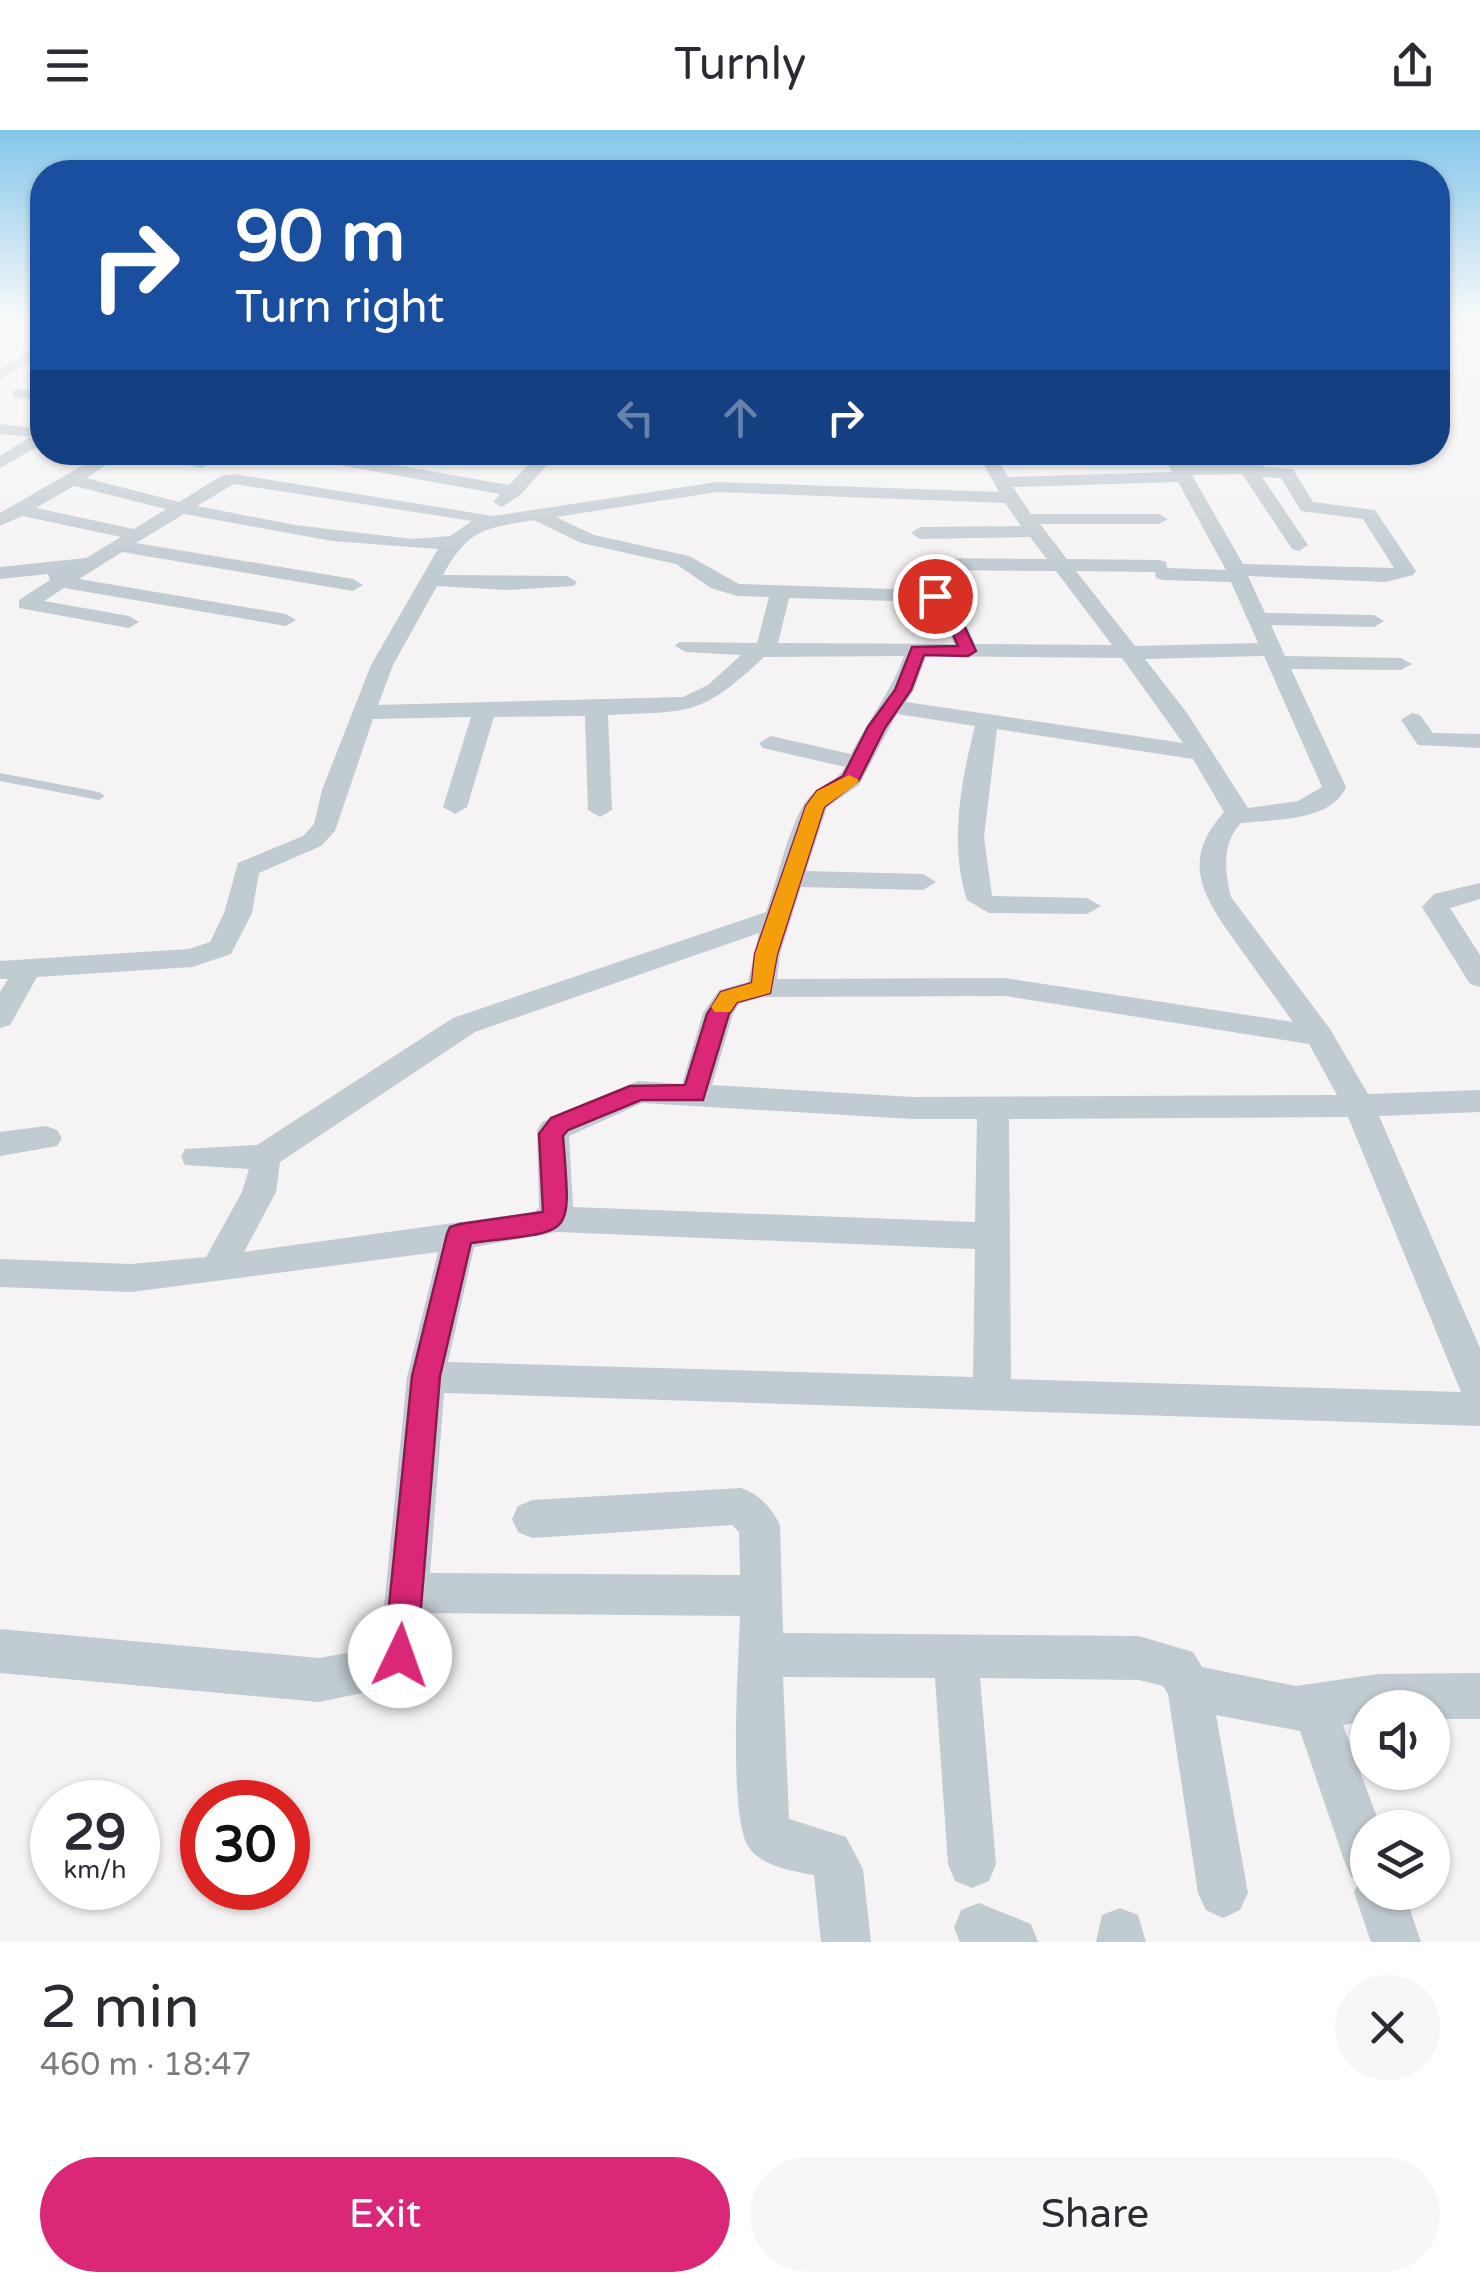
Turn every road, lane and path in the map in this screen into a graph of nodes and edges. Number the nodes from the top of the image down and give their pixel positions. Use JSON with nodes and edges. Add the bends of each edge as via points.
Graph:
{"nodes":[{"id":1,"x":0,"y":429,"type":"edge"},
{"id":2,"x":30,"y":434,"type":"edge"},
{"id":3,"x":30,"y":444,"type":"edge"},
{"id":4,"x":0,"y":463,"type":"edge"},
{"id":5,"x":98,"y":465,"type":"edge"},
{"id":6,"x":367,"y":465,"type":"edge"},
{"id":7,"x":539,"y":465,"type":"edge"},
{"id":8,"x":992,"y":465,"type":"edge"},
{"id":9,"x":1248,"y":465,"type":"edge"},
{"id":10,"x":1178,"y":466,"type":"edge"},
{"id":11,"x":73,"y":480,"type":"junction"},
{"id":12,"x":1005,"y":490,"type":"junction"},
{"id":13,"x":514,"y":491,"type":"junction"},
{"id":14,"x":184,"y":508,"type":"junction"},
{"id":15,"x":22,"y":510,"type":"junction"},
{"id":16,"x":535,"y":514,"type":"junction"},
{"id":17,"x":1159,"y":519,"type":"dead end"},
{"id":18,"x":0,"y":521,"type":"edge"},
{"id":19,"x":483,"y":521,"type":"junction"},
{"id":20,"x":1030,"y":525,"type":"junction"},
{"id":21,"x":920,"y":533,"type":"dead end"},
{"id":22,"x":138,"y":535,"type":"junction"},
{"id":23,"x":452,"y":542,"type":"junction"},
{"id":24,"x":119,"y":546,"type":"junction"},
{"id":25,"x":1299,"y":546,"type":"dead end"},
{"id":26,"x":1058,"y":564,"type":"junction"},
{"id":27,"x":0,"y":573,"type":"edge"},
{"id":28,"x":1237,"y":573,"type":"junction"},
{"id":29,"x":57,"y":574,"type":"junction"},
{"id":30,"x":430,"y":580,"type":"junction"},
{"id":31,"x":568,"y":582,"type":"dead end"},
{"id":32,"x":352,"y":586,"type":"dead end"},
{"id":33,"x":780,"y":594,"type":"junction"},
{"id":34,"x":935,"y":596,"type":"junction"},
{"id":35,"x":1257,"y":619,"type":"junction"},
{"id":36,"x":286,"y":620,"type":"dead end"},
{"id":37,"x":1374,"y":621,"type":"dead end"},
{"id":38,"x":129,"y":622,"type":"dead end"},
{"id":39,"x":686,"y":646,"type":"dead end"},
{"id":40,"x":766,"y":650,"type":"junction"},
{"id":41,"x":918,"y":650,"type":"junction"},
{"id":42,"x":968,"y":651,"type":"junction"},
{"id":43,"x":1129,"y":653,"type":"junction"},
{"id":44,"x":1272,"y":655,"type":"junction"},
{"id":45,"x":1401,"y":664,"type":"dead end"},
{"id":46,"x":893,"y":707,"type":"junction"},
{"id":47,"x":596,"y":709,"type":"junction"},
{"id":48,"x":484,"y":711,"type":"junction"},
{"id":49,"x":364,"y":712,"type":"junction"},
{"id":50,"x":1412,"y":720,"type":"dead end"},
{"id":51,"x":988,"y":721,"type":"junction"},
{"id":52,"x":1480,"y":741,"type":"edge"},
{"id":53,"x":771,"y":744,"type":"dead end"},
{"id":54,"x":1202,"y":753,"type":"junction"},
{"id":55,"x":858,"y":763,"type":"junction"},
{"id":56,"x":0,"y":777,"type":"edge"},
{"id":57,"x":99,"y":796,"type":"dead end"},
{"id":58,"x":455,"y":806,"type":"dead end"},
{"id":59,"x":600,"y":810,"type":"dead end"},
{"id":60,"x":1232,"y":817,"type":"junction"},
{"id":61,"x":793,"y":879,"type":"junction"},
{"id":62,"x":923,"y":882,"type":"dead end"},
{"id":63,"x":1480,"y":890,"type":"edge"},
{"id":64,"x":1087,"y":906,"type":"dead end"},
{"id":65,"x":778,"y":916,"type":"junction"},
{"id":66,"x":14,"y":969,"type":"edge"},
{"id":67,"x":1480,"y":978,"type":"edge"},
{"id":68,"x":762,"y":988,"type":"junction"},
{"id":69,"x":0,"y":1018,"type":"edge"},
{"id":70,"x":1319,"y":1036,"type":"junction"},
{"id":71,"x":694,"y":1094,"type":"junction"},
{"id":72,"x":1480,"y":1102,"type":"edge"},
{"id":73,"x":1359,"y":1106,"type":"junction"},
{"id":74,"x":993,"y":1108,"type":"junction"},
{"id":75,"x":46,"y":1138,"type":"dead end"},
{"id":76,"x":0,"y":1144,"type":"edge"},
{"id":77,"x":197,"y":1157,"type":"dead end"},
{"id":78,"x":261,"y":1160,"type":"junction"},
{"id":79,"x":553,"y":1219,"type":"junction"},
{"id":80,"x":460,"y":1234,"type":"junction"},
{"id":81,"x":990,"y":1236,"type":"junction"},
{"id":82,"x":218,"y":1270,"type":"junction"},
{"id":83,"x":0,"y":1273,"type":"edge"},
{"id":84,"x":426,"y":1376,"type":"junction"},
{"id":85,"x":1480,"y":1392,"type":"edge"},
{"id":86,"x":992,"y":1393,"type":"junction"},
{"id":87,"x":1480,"y":1409,"type":"edge"},
{"id":88,"x":532,"y":1518,"type":"dead end"},
{"id":89,"x":404,"y":1593,"type":"junction"},
{"id":90,"x":762,"y":1596,"type":"junction"},
{"id":91,"x":0,"y":1651,"type":"edge"},
{"id":92,"x":763,"y":1655,"type":"junction"},
{"id":93,"x":956,"y":1656,"type":"junction"},
{"id":94,"x":1189,"y":1687,"type":"junction"},
{"id":95,"x":1480,"y":1696,"type":"edge"},
{"id":96,"x":1314,"y":1706,"type":"junction"},
{"id":97,"x":1350,"y":1810,"type":"edge"},
{"id":98,"x":972,"y":1864,"type":"dead end"},
{"id":99,"x":1223,"y":1893,"type":"dead end"},
{"id":100,"x":1385,"y":1910,"type":"edge"},
{"id":101,"x":846,"y":1942,"type":"edge"},
{"id":102,"x":1396,"y":1942,"type":"edge"}],
"edges":[{"from":1,"to":2,"type":"street"},
{"from":3,"to":4,"type":"street"},
{"from":5,"to":11,"type":"street"},
{"from":6,"to":13,"type":"street"},
{"from":7,"to":13,"type":"street"},
{"from":8,"to":12,"type":"street"},
{"from":9,"to":10,"type":"street"},
{"from":9,"to":25,"type":"street"},
{"from":9,"to":28,"type":"street","via":[[1287,473],[1311,509],[1364,505],[1405,573]]},
{"from":10,"to":12,"type":"street"},
{"from":10,"to":28,"type":"street"},
{"from":11,"to":14,"type":"street"},
{"from":11,"to":15,"type":"street"},
{"from":12,"to":16,"type":"street","via":[[717,487]]},
{"from":12,"to":20,"type":"street"},
{"from":13,"to":19,"type":"street"},
{"from":14,"to":19,"type":"street","via":[[234,479]]},
{"from":14,"to":22,"type":"street"},
{"from":14,"to":23,"type":"street","via":[[342,538]]},
{"from":15,"to":18,"type":"street"},
{"from":15,"to":22,"type":"street"},
{"from":16,"to":19,"type":"street"},
{"from":16,"to":33,"type":"street","via":[[588,538],[682,560],[724,586]]},
{"from":17,"to":20,"type":"street"},
{"from":19,"to":23,"type":"street"},
{"from":20,"to":21,"type":"street"},
{"from":20,"to":26,"type":"street"},
{"from":22,"to":24,"type":"street"},
{"from":23,"to":30,"type":"street"},
{"from":24,"to":29,"type":"street"},
{"from":24,"to":32,"type":"street"},
{"from":26,"to":28,"type":"street"},
{"from":26,"to":34,"type":"street","via":[[935,564],[928,566]]},
{"from":26,"to":43,"type":"street"},
{"from":27,"to":29,"type":"street"},
{"from":28,"to":35,"type":"street"},
{"from":29,"to":36,"type":"street"},
{"from":29,"to":38,"type":"street","via":[[26,604]]},
{"from":30,"to":31,"type":"street"},
{"from":30,"to":49,"type":"street"},
{"from":33,"to":34,"type":"street"},
{"from":33,"to":40,"type":"street"},
{"from":34,"to":42,"type":"street","via":[[950,609]]},
{"from":35,"to":37,"type":"street"},
{"from":35,"to":44,"type":"street"},
{"from":39,"to":40,"type":"street"},
{"from":40,"to":41,"type":"street"},
{"from":40,"to":47,"type":"street","via":[[695,702]]},
{"from":41,"to":42,"type":"street"},
{"from":41,"to":46,"type":"street"},
{"from":42,"to":43,"type":"street"},
{"from":43,"to":44,"type":"street"},
{"from":43,"to":54,"type":"street"},
{"from":44,"to":45,"type":"street"},
{"from":44,"to":60,"type":"street","via":[[1334,786],[1330,796],[1304,808]]},
{"from":46,"to":51,"type":"street"},
{"from":46,"to":55,"type":"street"},
{"from":47,"to":48,"type":"street"},
{"from":47,"to":59,"type":"street"},
{"from":48,"to":49,"type":"street"},
{"from":48,"to":58,"type":"street"},
{"from":49,"to":66,"type":"street","via":[[326,826],[312,841],[247,869],[238,913],[221,948],[192,958]]},
{"from":50,"to":52,"type":"street","via":[[1426,740]]},
{"from":51,"to":54,"type":"street"},
{"from":51,"to":64,"type":"street","via":[[973,788],[980,900]]},
{"from":53,"to":55,"type":"street"},
{"from":54,"to":60,"type":"street","via":[[1235,807]]},
{"from":55,"to":61,"type":"street","via":[[850,780],[815,806]]},
{"from":56,"to":57,"type":"lane"},
{"from":60,"to":70,"type":"street","via":[[1213,847],[1218,898]]},
{"from":61,"to":62,"type":"street"},
{"from":61,"to":65,"type":"street"},
{"from":63,"to":67,"type":"street","via":[[1436,907]]},
{"from":65,"to":68,"type":"street"},
{"from":65,"to":78,"type":"street","via":[[464,1024]]},
{"from":66,"to":69,"type":"street"},
{"from":68,"to":70,"type":"street","via":[[1005,987]]},
{"from":68,"to":71,"type":"street","via":[[729,997],[718,1014]]},
{"from":70,"to":73,"type":"street"},
{"from":71,"to":74,"type":"street"},
{"from":71,"to":79,"type":"street","via":[[638,1092],[553,1130]]},
{"from":72,"to":73,"type":"street"},
{"from":73,"to":74,"type":"street"},
{"from":73,"to":85,"type":"street"},
{"from":74,"to":81,"type":"street"},
{"from":75,"to":76,"type":"street"},
{"from":77,"to":78,"type":"street"},
{"from":78,"to":82,"type":"street","via":[[266,1166],[258,1192]]},
{"from":79,"to":80,"type":"street"},
{"from":79,"to":81,"type":"street"},
{"from":80,"to":82,"type":"street"},
{"from":80,"to":84,"type":"street"},
{"from":81,"to":86,"type":"street"},
{"from":82,"to":83,"type":"street","via":[[132,1278]]},
{"from":84,"to":86,"type":"street"},
{"from":84,"to":89,"type":"street"},
{"from":86,"to":87,"type":"street"},
{"from":88,"to":90,"type":"street","via":[[741,1506],[759,1525]]},
{"from":89,"to":90,"type":"street"},
{"from":89,"to":91,"type":"street","via":[[400,1656],[394,1668],[368,1674],[319,1680]]},
{"from":90,"to":92,"type":"street"},
{"from":92,"to":93,"type":"street"},
{"from":92,"to":101,"type":"street","via":[[760,1782],[767,1832],[784,1844],[829,1854],[839,1869]]},
{"from":93,"to":94,"type":"street","via":[[1139,1658],[1177,1668]]},
{"from":93,"to":98,"type":"street"},
{"from":94,"to":96,"type":"street"},
{"from":94,"to":99,"type":"street"},
{"from":95,"to":96,"type":"street","via":[[1378,1697]]},
{"from":96,"to":97,"type":"street"},
{"from":100,"to":102,"type":"street"}]}
